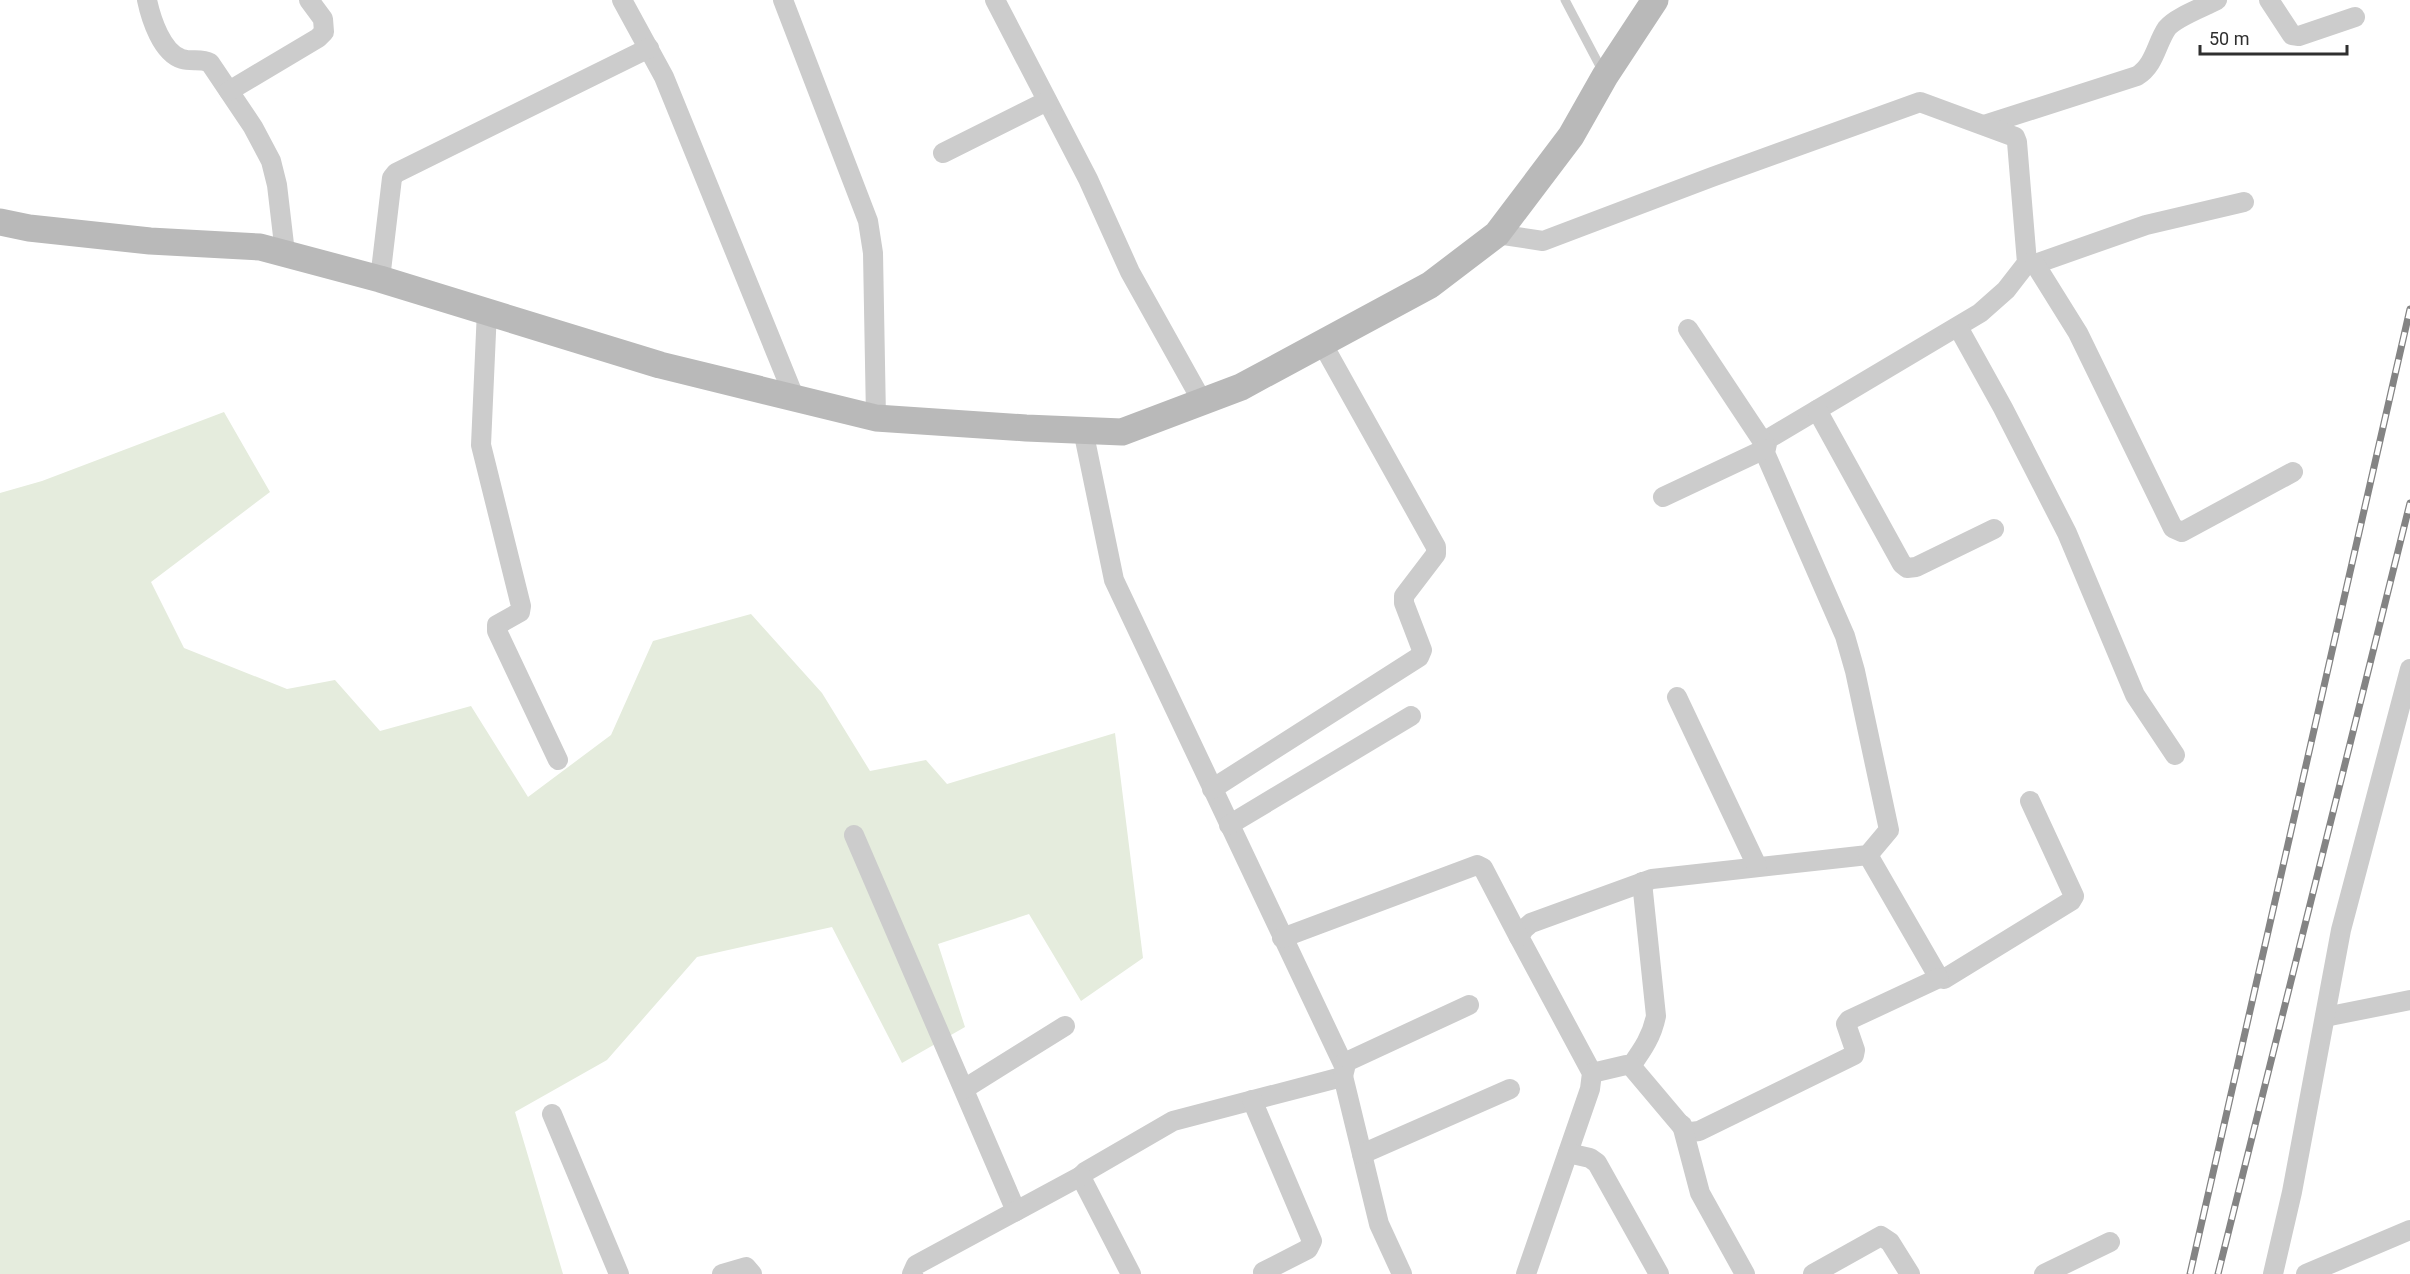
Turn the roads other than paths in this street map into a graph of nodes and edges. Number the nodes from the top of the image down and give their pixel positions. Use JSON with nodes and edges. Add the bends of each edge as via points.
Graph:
{"nodes":[{"id":1,"x":147,"y":0,"type":"edge"},
{"id":2,"x":309,"y":0,"type":"edge"},
{"id":3,"x":622,"y":0,"type":"edge"},
{"id":4,"x":783,"y":0,"type":"edge"},
{"id":5,"x":995,"y":0,"type":"edge"},
{"id":6,"x":1565,"y":0,"type":"edge"},
{"id":7,"x":1655,"y":0,"type":"edge"},
{"id":8,"x":2217,"y":0,"type":"edge"},
{"id":9,"x":2268,"y":0,"type":"edge"},
{"id":10,"x":2355,"y":17,"type":"dead end"},
{"id":11,"x":648,"y":48,"type":"junction"},
{"id":12,"x":1605,"y":76,"type":"junction"},
{"id":13,"x":229,"y":91,"type":"junction"},
{"id":14,"x":1047,"y":101,"type":"junction"},
{"id":15,"x":1984,"y":125,"type":"junction"},
{"id":16,"x":943,"y":153,"type":"dead end"},
{"id":17,"x":2244,"y":201,"type":"dead end"},
{"id":18,"x":0,"y":222,"type":"edge"},
{"id":19,"x":1497,"y":234,"type":"junction"},
{"id":20,"x":285,"y":253,"type":"junction"},
{"id":21,"x":2031,"y":263,"type":"junction"},
{"id":22,"x":380,"y":279,"type":"junction"},
{"id":23,"x":487,"y":310,"type":"junction"},
{"id":24,"x":1958,"y":327,"type":"junction"},
{"id":25,"x":1688,"y":329,"type":"dead end"},
{"id":26,"x":1322,"y":343,"type":"junction"},
{"id":27,"x":795,"y":399,"type":"junction"},
{"id":28,"x":1202,"y":401,"type":"junction"},
{"id":29,"x":1817,"y":411,"type":"junction"},
{"id":30,"x":876,"y":418,"type":"junction"},
{"id":31,"x":1083,"y":430,"type":"junction"},
{"id":32,"x":1765,"y":447,"type":"junction"},
{"id":33,"x":2293,"y":472,"type":"dead end"},
{"id":34,"x":1663,"y":497,"type":"dead end"},
{"id":35,"x":1994,"y":529,"type":"dead end"},
{"id":36,"x":2408,"y":684,"type":"edge"},
{"id":37,"x":1677,"y":697,"type":"dead end"},
{"id":38,"x":1411,"y":716,"type":"dead end"},
{"id":39,"x":2175,"y":755,"type":"dead end"},
{"id":40,"x":558,"y":760,"type":"dead end"},
{"id":41,"x":1212,"y":789,"type":"junction"},
{"id":42,"x":2030,"y":801,"type":"dead end"},
{"id":43,"x":1229,"y":825,"type":"junction"},
{"id":44,"x":854,"y":835,"type":"dead end"},
{"id":45,"x":1868,"y":855,"type":"junction"},
{"id":46,"x":1757,"y":866,"type":"junction"},
{"id":47,"x":1642,"y":882,"type":"junction"},
{"id":48,"x":1519,"y":937,"type":"junction"},
{"id":49,"x":1282,"y":938,"type":"junction"},
{"id":50,"x":1939,"y":978,"type":"junction"},
{"id":51,"x":2410,"y":1000,"type":"edge"},
{"id":52,"x":1469,"y":1005,"type":"dead end"},
{"id":53,"x":2325,"y":1017,"type":"junction"},
{"id":54,"x":1065,"y":1026,"type":"dead end"},
{"id":55,"x":1631,"y":1066,"type":"junction"},
{"id":56,"x":1344,"y":1069,"type":"junction"},
{"id":57,"x":1592,"y":1073,"type":"junction"},
{"id":58,"x":964,"y":1089,"type":"junction"},
{"id":59,"x":1510,"y":1089,"type":"dead end"},
{"id":60,"x":1252,"y":1100,"type":"junction"},
{"id":61,"x":552,"y":1114,"type":"dead end"},
{"id":62,"x":1682,"y":1125,"type":"junction"},
{"id":63,"x":1569,"y":1152,"type":"junction"},
{"id":64,"x":1362,"y":1154,"type":"junction"},
{"id":65,"x":1081,"y":1176,"type":"junction"},
{"id":66,"x":1016,"y":1211,"type":"junction"},
{"id":67,"x":2410,"y":1230,"type":"edge"},
{"id":68,"x":2110,"y":1242,"type":"dead end"},
{"id":69,"x":1263,"y":1272,"type":"dead end"},
{"id":70,"x":619,"y":1274,"type":"edge"},
{"id":71,"x":722,"y":1274,"type":"edge"},
{"id":72,"x":752,"y":1274,"type":"edge"},
{"id":73,"x":912,"y":1274,"type":"edge"},
{"id":74,"x":1131,"y":1274,"type":"edge"},
{"id":75,"x":1402,"y":1274,"type":"edge"},
{"id":76,"x":1526,"y":1274,"type":"edge"},
{"id":77,"x":1659,"y":1274,"type":"edge"},
{"id":78,"x":1745,"y":1274,"type":"edge"},
{"id":79,"x":1813,"y":1274,"type":"edge"},
{"id":80,"x":1910,"y":1274,"type":"edge"},
{"id":81,"x":2044,"y":1274,"type":"edge"},
{"id":82,"x":2273,"y":1274,"type":"edge"},
{"id":83,"x":2306,"y":1274,"type":"edge"}],
"edges":[{"from":1,"to":13,"type":"street","via":[[169,50],[180,59],[210,63]]},
{"from":2,"to":13,"type":"street","via":[[323,19],[324,32]]},
{"from":3,"to":11,"type":"street"},
{"from":4,"to":30,"type":"street","via":[[868,221],[873,253]]},
{"from":5,"to":14,"type":"street"},
{"from":6,"to":12,"type":"lane"},
{"from":7,"to":12,"type":"street"},
{"from":8,"to":15,"type":"street","via":[[2174,21],[2149,66],[2137,76]]},
{"from":9,"to":10,"type":"street","via":[[2292,35]]},
{"from":11,"to":22,"type":"street","via":[[396,173],[392,178]]},
{"from":11,"to":27,"type":"street","via":[[664,77]]},
{"from":12,"to":19,"type":"street","via":[[1571,136]]},
{"from":13,"to":20,"type":"street","via":[[271,161]]},
{"from":14,"to":16,"type":"street"},
{"from":14,"to":28,"type":"street","via":[[1130,272]]},
{"from":15,"to":19,"type":"street","via":[[1927,103],[1913,102],[1543,241]]},
{"from":15,"to":21,"type":"street","via":[[2015,137],[2017,142]]},
{"from":17,"to":21,"type":"street","via":[[2146,225]]},
{"from":18,"to":20,"type":"street","via":[[150,241],[260,247]]},
{"from":19,"to":26,"type":"street","via":[[1430,285]]},
{"from":20,"to":22,"type":"street"},
{"from":21,"to":24,"type":"street","via":[[1995,301]]},
{"from":21,"to":33,"type":"street","via":[[2078,333],[2173,528],[2182,532]]},
{"from":22,"to":23,"type":"street"},
{"from":23,"to":27,"type":"street","via":[[660,365]]},
{"from":23,"to":40,"type":"street","via":[[481,445],[520,606],[520,612],[497,625],[497,631]]},
{"from":24,"to":29,"type":"street"},
{"from":24,"to":39,"type":"street","via":[[2067,533],[2134,695]]},
{"from":25,"to":32,"type":"street"},
{"from":26,"to":28,"type":"street","via":[[1241,387]]},
{"from":26,"to":41,"type":"street","via":[[1436,547],[1436,554],[1404,596],[1422,650],[1419,657]]},
{"from":27,"to":30,"type":"street"},
{"from":28,"to":31,"type":"street","via":[[1122,432]]},
{"from":29,"to":32,"type":"street","via":[[1768,440]]},
{"from":29,"to":35,"type":"street","via":[[1907,568]]},
{"from":30,"to":31,"type":"street"},
{"from":31,"to":41,"type":"street","via":[[1114,580]]},
{"from":32,"to":34,"type":"street"},
{"from":32,"to":45,"type":"street","via":[[1845,636],[1855,670],[1889,830]]},
{"from":36,"to":53,"type":"street","via":[[2341,930]]},
{"from":37,"to":46,"type":"street"},
{"from":38,"to":43,"type":"street"},
{"from":41,"to":43,"type":"street"},
{"from":42,"to":50,"type":"street","via":[[2074,896],[1949,977]]},
{"from":43,"to":49,"type":"street"},
{"from":44,"to":58,"type":"street"},
{"from":45,"to":46,"type":"street"},
{"from":45,"to":50,"type":"street"},
{"from":46,"to":47,"type":"street"},
{"from":47,"to":48,"type":"street","via":[[1531,923]]},
{"from":47,"to":55,"type":"street","via":[[1656,1016],[1647,1044]]},
{"from":48,"to":49,"type":"street","via":[[1484,868],[1477,865]]},
{"from":48,"to":57,"type":"street"},
{"from":49,"to":56,"type":"street"},
{"from":50,"to":62,"type":"street","via":[[1849,1020],[1846,1024],[1855,1050],[1850,1058],[1699,1131],[1690,1132]]},
{"from":51,"to":53,"type":"street"},
{"from":52,"to":56,"type":"street"},
{"from":53,"to":82,"type":"street"},
{"from":54,"to":58,"type":"street"},
{"from":55,"to":57,"type":"street"},
{"from":55,"to":62,"type":"street"},
{"from":56,"to":60,"type":"street"},
{"from":56,"to":64,"type":"street"},
{"from":57,"to":63,"type":"street"},
{"from":58,"to":66,"type":"street"},
{"from":59,"to":64,"type":"street"},
{"from":60,"to":65,"type":"street","via":[[1173,1121]]},
{"from":60,"to":69,"type":"street","via":[[1312,1241],[1308,1249]]},
{"from":61,"to":70,"type":"street"},
{"from":62,"to":78,"type":"street","via":[[1700,1193]]},
{"from":63,"to":76,"type":"street"},
{"from":63,"to":77,"type":"street","via":[[1597,1163]]},
{"from":64,"to":75,"type":"street","via":[[1379,1224]]},
{"from":65,"to":66,"type":"street"},
{"from":65,"to":74,"type":"street"},
{"from":66,"to":73,"type":"street","via":[[916,1264]]},
{"from":67,"to":83,"type":"street"},
{"from":68,"to":81,"type":"street"},
{"from":71,"to":72,"type":"street","via":[[746,1267]]},
{"from":79,"to":80,"type":"street","via":[[1881,1236],[1890,1242]]}]}
